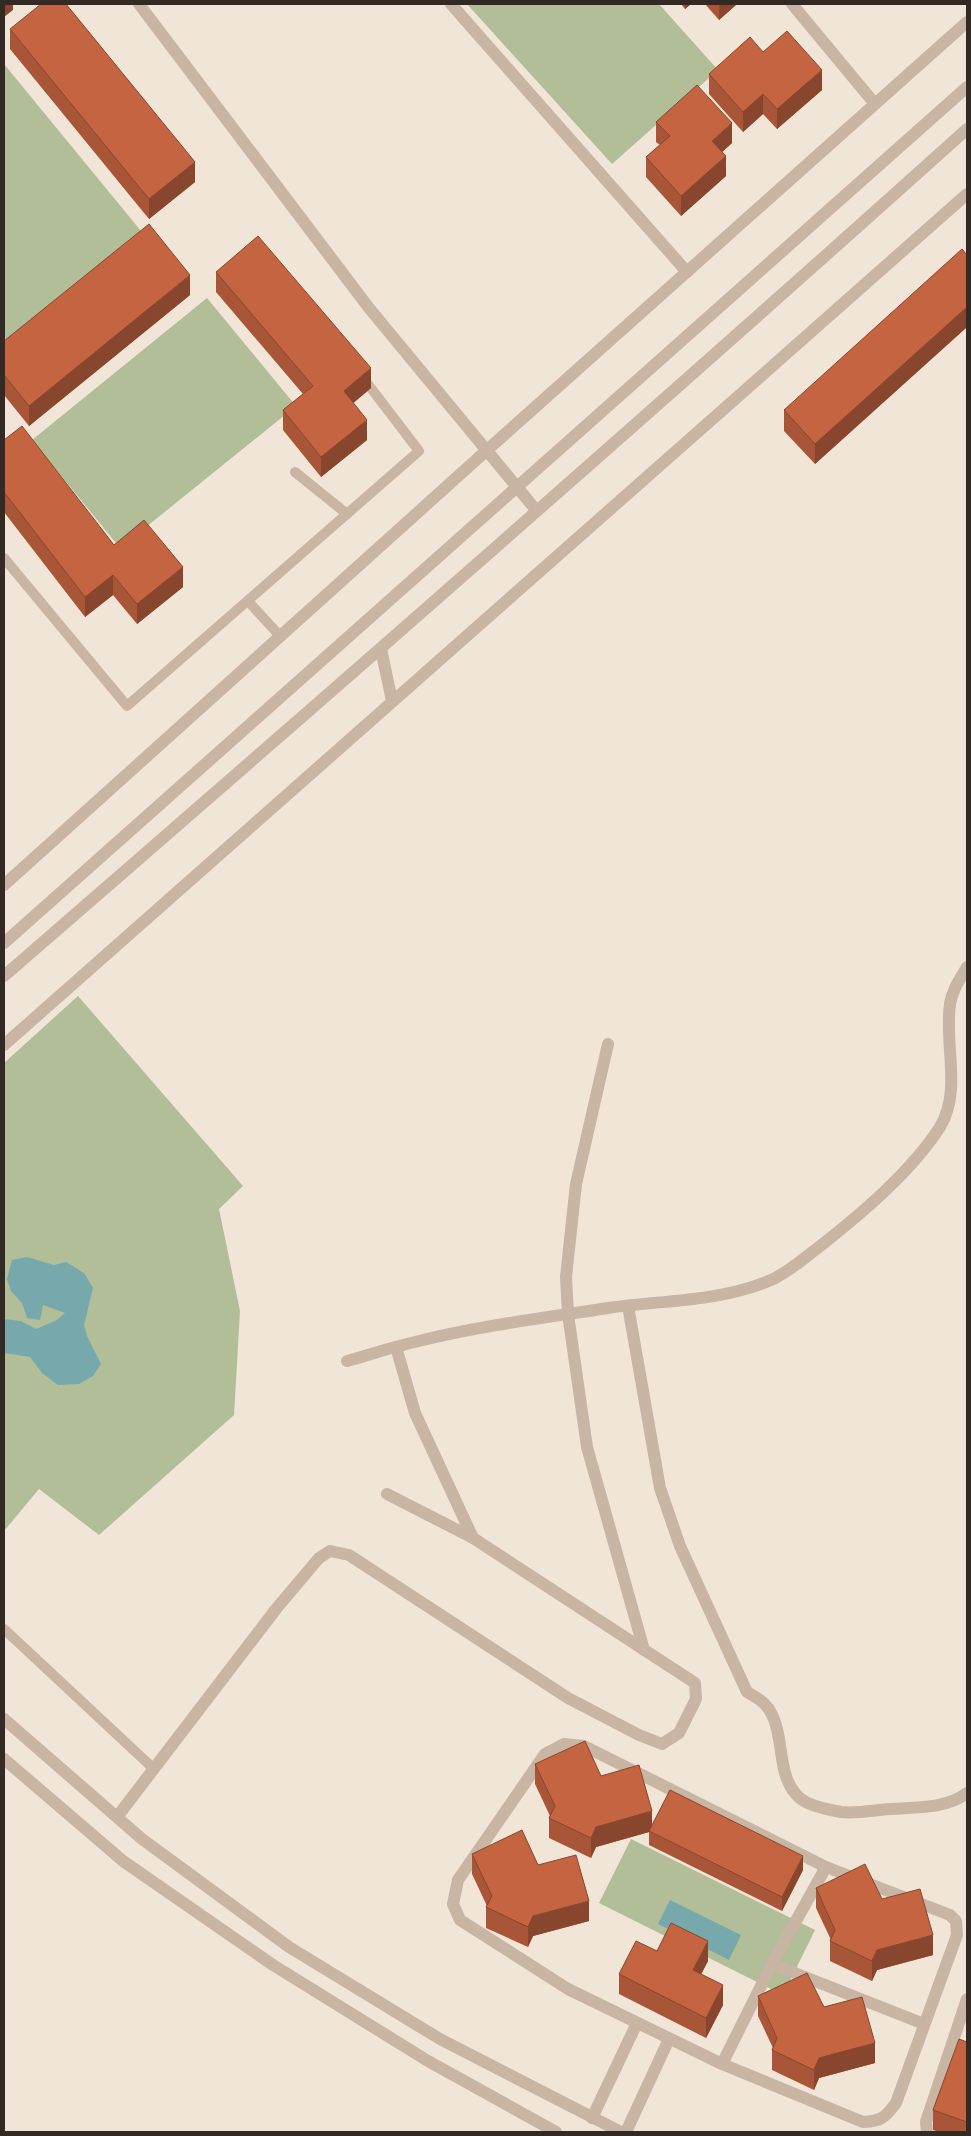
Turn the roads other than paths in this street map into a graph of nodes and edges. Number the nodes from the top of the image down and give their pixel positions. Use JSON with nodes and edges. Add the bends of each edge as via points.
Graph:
{"nodes":[{"id":1,"x":139,"y":4,"type":"edge"},
{"id":2,"x":451,"y":4,"type":"edge"},
{"id":3,"x":792,"y":4,"type":"edge"},
{"id":4,"x":967,"y":22,"type":"edge"},
{"id":5,"x":967,"y":87,"type":"edge"},
{"id":6,"x":875,"y":104,"type":"junction"},
{"id":7,"x":967,"y":129,"type":"edge"},
{"id":8,"x":967,"y":194,"type":"edge"},
{"id":9,"x":687,"y":272,"type":"junction"},
{"id":10,"x":358,"y":372,"type":"edge"},
{"id":11,"x":486,"y":451,"type":"junction"},
{"id":12,"x":295,"y":472,"type":"dead end"},
{"id":13,"x":516,"y":487,"type":"junction"},
{"id":14,"x":536,"y":510,"type":"junction"},
{"id":15,"x":346,"y":514,"type":"junction"},
{"id":16,"x":4,"y":558,"type":"edge"},
{"id":17,"x":248,"y":601,"type":"junction"},
{"id":18,"x":280,"y":636,"type":"junction"},
{"id":19,"x":381,"y":649,"type":"junction"},
{"id":20,"x":391,"y":697,"type":"junction"},
{"id":21,"x":4,"y":885,"type":"edge"},
{"id":22,"x":4,"y":943,"type":"edge"},
{"id":23,"x":967,"y":967,"type":"edge"},
{"id":24,"x":4,"y":976,"type":"edge"},
{"id":25,"x":608,"y":1044,"type":"dead end"},
{"id":26,"x":4,"y":1045,"type":"edge"},
{"id":27,"x":628,"y":1306,"type":"junction"},
{"id":28,"x":568,"y":1314,"type":"junction"},
{"id":29,"x":396,"y":1347,"type":"junction"},
{"id":30,"x":347,"y":1362,"type":"dead end"},
{"id":31,"x":387,"y":1494,"type":"dead end"},
{"id":32,"x":473,"y":1538,"type":"junction"},
{"id":33,"x":4,"y":1628,"type":"edge"},
{"id":34,"x":644,"y":1650,"type":"junction"},
{"id":35,"x":4,"y":1719,"type":"edge"},
{"id":36,"x":4,"y":1759,"type":"edge"},
{"id":37,"x":154,"y":1769,"type":"junction"},
{"id":38,"x":967,"y":1793,"type":"edge"},
{"id":39,"x":117,"y":1817,"type":"junction"},
{"id":40,"x":826,"y":1867,"type":"junction"},
{"id":41,"x":772,"y":1964,"type":"junction"},
{"id":42,"x":967,"y":1999,"type":"edge"},
{"id":43,"x":637,"y":2023,"type":"junction"},
{"id":44,"x":924,"y":2024,"type":"junction"},
{"id":45,"x":670,"y":2039,"type":"junction"},
{"id":46,"x":722,"y":2064,"type":"junction"},
{"id":47,"x":592,"y":2118,"type":"junction"},
{"id":48,"x":556,"y":2132,"type":"edge"},
{"id":49,"x":621,"y":2132,"type":"edge"},
{"id":50,"x":626,"y":2132,"type":"edge"},
{"id":51,"x":927,"y":2132,"type":"edge"}],
"edges":[{"from":1,"to":11,"type":"street","via":[[369,308]]},
{"from":2,"to":9,"type":"street"},
{"from":3,"to":6,"type":"street"},
{"from":4,"to":6,"type":"street"},
{"from":5,"to":13,"type":"street"},
{"from":6,"to":9,"type":"street"},
{"from":7,"to":14,"type":"street"},
{"from":8,"to":20,"type":"street"},
{"from":9,"to":11,"type":"street"},
{"from":10,"to":15,"type":"lane","via":[[419,451]]},
{"from":11,"to":13,"type":"street"},
{"from":11,"to":18,"type":"street"},
{"from":12,"to":15,"type":"lane"},
{"from":13,"to":14,"type":"street"},
{"from":13,"to":22,"type":"street"},
{"from":14,"to":19,"type":"street"},
{"from":15,"to":17,"type":"lane"},
{"from":16,"to":17,"type":"lane","via":[[128,706]]},
{"from":17,"to":18,"type":"lane"},
{"from":18,"to":21,"type":"street"},
{"from":19,"to":20,"type":"street"},
{"from":19,"to":24,"type":"street"},
{"from":20,"to":26,"type":"street"},
{"from":23,"to":27,"type":"street","via":[[956,984],[950,1004],[950,1102],[941,1125],[910,1165],[857,1217],[773,1279],[709,1297]]},
{"from":25,"to":28,"type":"street","via":[[576,1184],[566,1276]]},
{"from":27,"to":28,"type":"street"},
{"from":27,"to":38,"type":"street","via":[[660,1488],[680,1546],[747,1692],[770,1710],[777,1728],[784,1770],[792,1788],[802,1800],[842,1812],[936,1806]]},
{"from":28,"to":29,"type":"street"},
{"from":28,"to":34,"type":"street","via":[[587,1447]]},
{"from":29,"to":30,"type":"street"},
{"from":29,"to":32,"type":"street","via":[[415,1414]]},
{"from":31,"to":32,"type":"street"},
{"from":32,"to":34,"type":"street"},
{"from":33,"to":37,"type":"lane"},
{"from":34,"to":37,"type":"street","via":[[695,1683],[696,1699],[679,1733],[662,1744],[639,1736],[568,1698],[349,1555],[330,1551],[319,1558],[276,1609]]},
{"from":35,"to":39,"type":"street"},
{"from":36,"to":48,"type":"street","via":[[123,1861],[273,1965],[428,2061]]},
{"from":37,"to":39,"type":"street"},
{"from":39,"to":47,"type":"street","via":[[289,1947],[440,2039]]},
{"from":40,"to":41,"type":"street"},
{"from":40,"to":43,"type":"street","via":[[584,1746],[564,1744],[545,1754],[458,1880],[453,1904],[460,1920],[568,1989]]},
{"from":40,"to":44,"type":"street","via":[[950,1915],[956,1922],[957,1936]]},
{"from":41,"to":44,"type":"street"},
{"from":41,"to":46,"type":"street"},
{"from":42,"to":51,"type":"street","via":[[926,2122]]},
{"from":43,"to":45,"type":"street"},
{"from":43,"to":47,"type":"street"},
{"from":44,"to":46,"type":"street","via":[[896,2103],[876,2122],[863,2122]]},
{"from":45,"to":46,"type":"street"},
{"from":45,"to":50,"type":"street"},
{"from":47,"to":49,"type":"street"}]}
